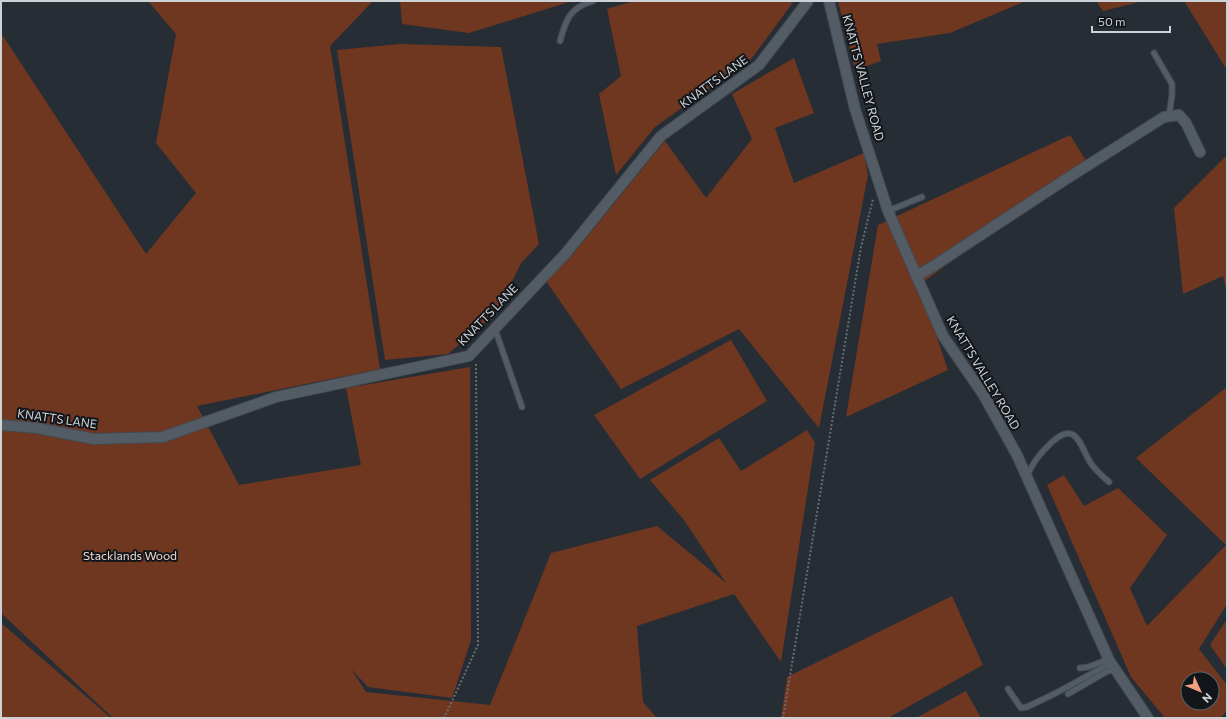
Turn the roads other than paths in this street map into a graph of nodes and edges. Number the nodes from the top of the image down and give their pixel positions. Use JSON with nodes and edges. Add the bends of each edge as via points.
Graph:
{"nodes":[{"id":1,"x":593,"y":1,"type":"edge"},
{"id":2,"x":808,"y":1,"type":"edge"},
{"id":3,"x":829,"y":1,"type":"edge"},
{"id":4,"x":560,"y":41,"type":"dead end"},
{"id":5,"x":1154,"y":53,"type":"dead end"},
{"id":6,"x":1169,"y":116,"type":"junction"},
{"id":7,"x":1200,"y":152,"type":"dead end"},
{"id":8,"x":922,"y":197,"type":"dead end"},
{"id":9,"x":888,"y":211,"type":"junction"},
{"id":10,"x":916,"y":276,"type":"junction"},
{"id":11,"x":495,"y":329,"type":"junction"},
{"id":12,"x":522,"y":407,"type":"dead end"},
{"id":13,"x":1,"y":425,"type":"edge"},
{"id":14,"x":1027,"y":478,"type":"junction"},
{"id":15,"x":1109,"y":482,"type":"dead end"},
{"id":16,"x":1111,"y":663,"type":"junction"},
{"id":17,"x":1080,"y":668,"type":"dead end"},
{"id":18,"x":1008,"y":689,"type":"dead end"},
{"id":19,"x":1068,"y":694,"type":"dead end"},
{"id":20,"x":1148,"y":718,"type":"edge"}],
"edges":[{"from":1,"to":4,"type":"lane","via":[[573,11]]},
{"from":2,"to":11,"type":"street","name":"KNATTS LANE","via":[[759,65],[661,136],[566,253]]},
{"from":3,"to":9,"type":"street","name":"KNATTS VALLEY ROAD","via":[[855,109]]},
{"from":5,"to":6,"type":"lane","via":[[1172,84]]},
{"from":6,"to":7,"type":"street","via":[[1179,115],[1186,123]]},
{"from":6,"to":10,"type":"street","via":[[1108,152]]},
{"from":8,"to":9,"type":"lane"},
{"from":9,"to":10,"type":"street","name":"KNATTS VALLEY ROAD"},
{"from":10,"to":14,"type":"street","name":"KNATTS VALLEY ROAD","via":[[943,336],[983,394]]},
{"from":11,"to":12,"type":"lane"},
{"from":11,"to":13,"type":"street","name":"KNATTS LANE","via":[[469,356],[276,397],[163,437],[94,439],[37,428]]},
{"from":14,"to":15,"type":"lane","via":[[1031,466],[1039,455],[1054,441],[1070,433],[1077,437],[1095,470]]},
{"from":14,"to":16,"type":"street","name":"KNATTS VALLEY ROAD"},
{"from":16,"to":17,"type":"lane"},
{"from":16,"to":18,"type":"lane","via":[[1026,707],[1021,708]]},
{"from":16,"to":19,"type":"lane","via":[[1106,672]]},
{"from":16,"to":20,"type":"street","name":"KNATTS VALLEY ROAD"}]}
